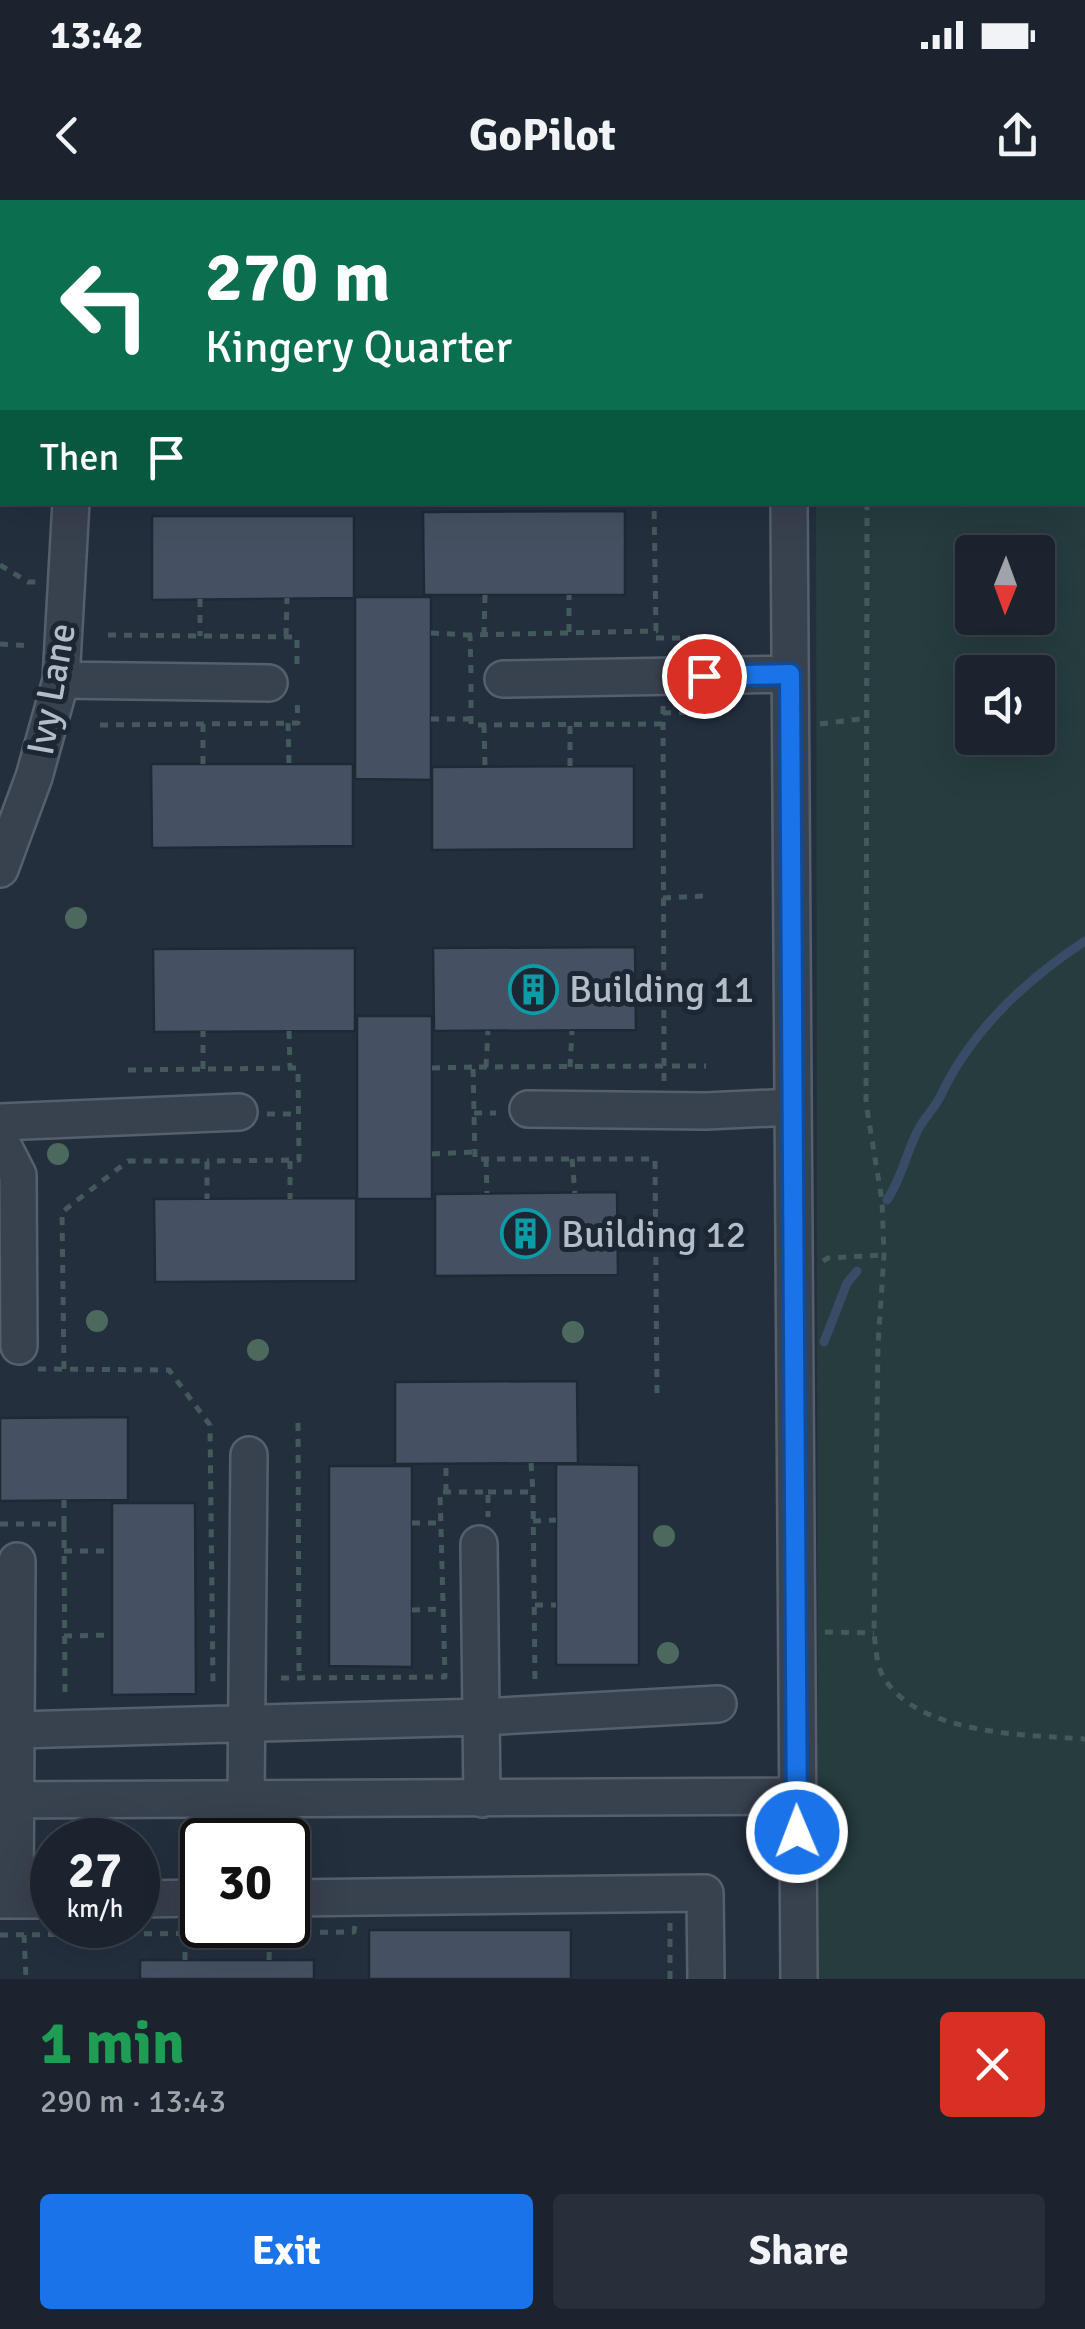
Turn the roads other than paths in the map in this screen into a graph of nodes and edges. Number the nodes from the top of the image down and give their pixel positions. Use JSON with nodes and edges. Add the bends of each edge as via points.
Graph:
{"nodes":[{"id":1,"x":71,"y":505,"type":"edge"},
{"id":2,"x":789,"y":505,"type":"edge"},
{"id":3,"x":790,"y":674,"type":"junction"},
{"id":4,"x":503,"y":679,"type":"dead end"},
{"id":5,"x":61,"y":680,"type":"junction"},
{"id":6,"x":269,"y":683,"type":"dead end"},
{"id":7,"x":0,"y":869,"type":"edge"},
{"id":8,"x":793,"y":1107,"type":"junction"},
{"id":9,"x":519,"y":1110,"type":"road end"},
{"id":10,"x":239,"y":1112,"type":"dead end"},
{"id":11,"x":0,"y":1122,"type":"edge"},
{"id":12,"x":0,"y":1140,"type":"edge"},
{"id":13,"x":26,"y":1358,"type":"road end"},
{"id":14,"x":249,"y":1455,"type":"dead end"},
{"id":15,"x":483,"y":1534,"type":"road end"},
{"id":16,"x":18,"y":1561,"type":"dead end"},
{"id":17,"x":718,"y":1704,"type":"dead end"},
{"id":18,"x":481,"y":1717,"type":"junction"},
{"id":19,"x":246,"y":1724,"type":"junction"},
{"id":20,"x":11,"y":1746,"type":"edge"},
{"id":21,"x":796,"y":1796,"type":"junction"},
{"id":22,"x":482,"y":1798,"type":"junction"},
{"id":23,"x":246,"y":1799,"type":"junction"},
{"id":24,"x":9,"y":1800,"type":"edge"},
{"id":25,"x":310,"y":1898,"type":"edge"},
{"id":26,"x":8,"y":1900,"type":"edge"},
{"id":27,"x":706,"y":1979,"type":"edge"},
{"id":28,"x":799,"y":1979,"type":"edge"}],
"edges":[{"from":1,"to":5,"type":"street","name":"Ivy Lane"},
{"from":2,"to":3,"type":"street"},
{"from":3,"to":4,"type":"street"},
{"from":3,"to":8,"type":"street"},
{"from":5,"to":6,"type":"street"},
{"from":5,"to":7,"type":"street","name":"Ivy Lane"},
{"from":8,"to":9,"type":"street"},
{"from":8,"to":21,"type":"street"},
{"from":10,"to":11,"type":"street"},
{"from":12,"to":13,"type":"street","via":[[18,1175]]},
{"from":14,"to":19,"type":"street"},
{"from":15,"to":18,"type":"street"},
{"from":16,"to":20,"type":"street"},
{"from":17,"to":18,"type":"street"},
{"from":18,"to":19,"type":"street"},
{"from":18,"to":22,"type":"street"},
{"from":19,"to":20,"type":"street"},
{"from":19,"to":23,"type":"street"},
{"from":20,"to":24,"type":"street"},
{"from":21,"to":22,"type":"street"},
{"from":21,"to":28,"type":"street"},
{"from":22,"to":23,"type":"street"},
{"from":23,"to":24,"type":"street"},
{"from":24,"to":26,"type":"street"},
{"from":25,"to":27,"type":"street","via":[[706,1893]]}]}
